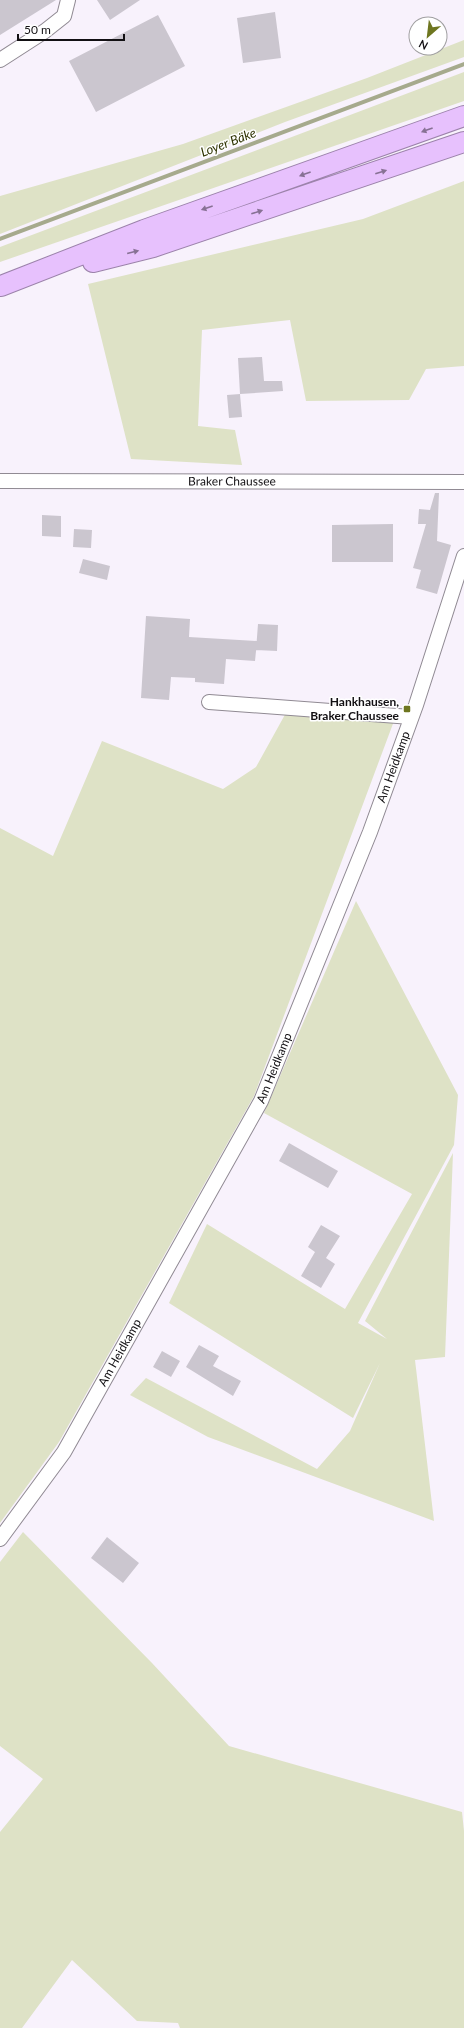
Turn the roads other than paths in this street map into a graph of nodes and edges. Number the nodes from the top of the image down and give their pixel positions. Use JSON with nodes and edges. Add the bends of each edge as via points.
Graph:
{"nodes":[{"id":1,"x":68,"y":0,"type":"edge"},
{"id":2,"x":0,"y":60,"type":"edge"},
{"id":3,"x":464,"y":116,"type":"edge"},
{"id":4,"x":464,"y":142,"type":"edge"},
{"id":5,"x":0,"y":286,"type":"edge"},
{"id":6,"x":0,"y":481,"type":"edge"},
{"id":7,"x":464,"y":482,"type":"edge"},
{"id":8,"x":464,"y":556,"type":"edge"},
{"id":9,"x":209,"y":702,"type":"dead end"},
{"id":10,"x":411,"y":717,"type":"junction"},
{"id":11,"x":0,"y":1539,"type":"edge"}],
"edges":[{"from":1,"to":2,"type":"street","via":[[64,16]]},
{"from":3,"to":5,"type":"highway","one_way":true,"via":[[144,230]]},
{"from":5,"to":4,"type":"highway","one_way":true,"via":[[153,247]]},
{"from":6,"to":7,"type":"street","name":"Braker Chaussee"},
{"from":8,"to":10,"type":"street","name":"Am Heidkamp"},
{"from":9,"to":10,"type":"street"},
{"from":10,"to":11,"type":"street","name":"Am Heidkamp","via":[[351,879],[261,1101],[64,1452]]}]}
